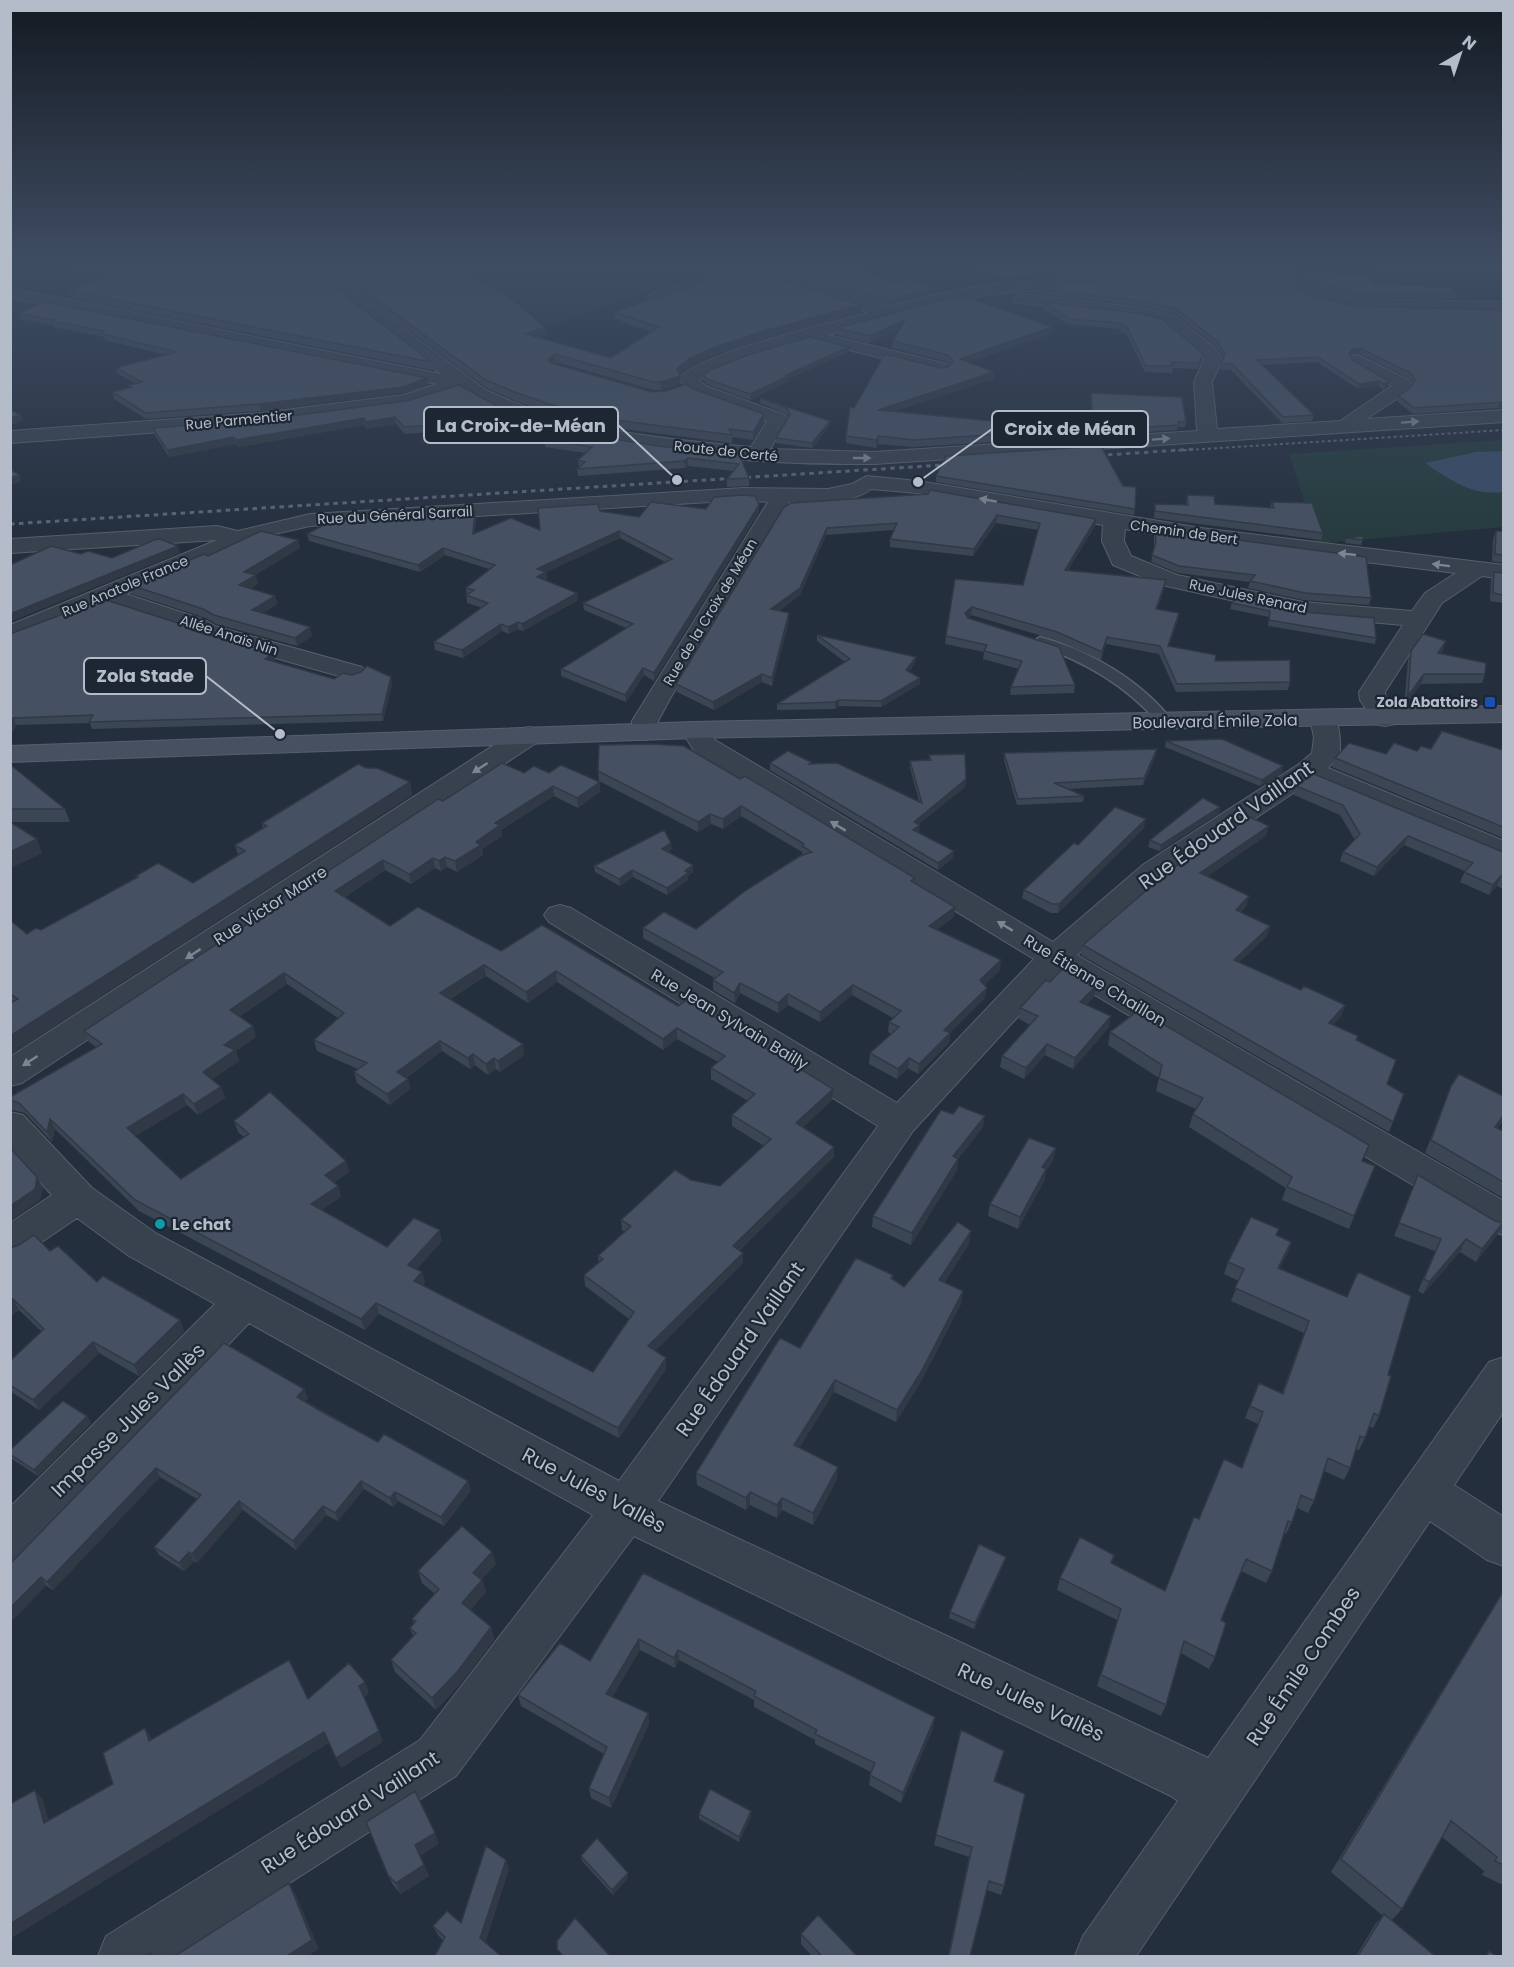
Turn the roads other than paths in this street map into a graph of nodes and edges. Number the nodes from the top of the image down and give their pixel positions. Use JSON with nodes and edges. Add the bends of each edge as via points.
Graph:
{"nodes":[{"id":1,"x":306,"y":354,"type":"edge"},
{"id":2,"x":427,"y":354,"type":"edge"},
{"id":3,"x":742,"y":354,"type":"edge"},
{"id":4,"x":883,"y":354,"type":"edge"},
{"id":5,"x":1210,"y":354,"type":"edge"},
{"id":6,"x":1358,"y":360,"type":"edge"},
{"id":7,"x":941,"y":368,"type":"edge"},
{"id":8,"x":464,"y":382,"type":"junction"},
{"id":9,"x":1503,"y":416,"type":"edge"},
{"id":10,"x":1351,"y":425,"type":"junction"},
{"id":11,"x":1208,"y":434,"type":"junction"},
{"id":12,"x":10,"y":436,"type":"edge"},
{"id":13,"x":756,"y":455,"type":"junction"},
{"id":14,"x":803,"y":459,"type":"junction"},
{"id":15,"x":867,"y":482,"type":"junction"},
{"id":16,"x":783,"y":495,"type":"junction"},
{"id":17,"x":1114,"y":522,"type":"junction"},
{"id":18,"x":238,"y":538,"type":"junction"},
{"id":19,"x":10,"y":546,"type":"edge"},
{"id":20,"x":1405,"y":560,"type":"junction"},
{"id":21,"x":1478,"y":569,"type":"junction"},
{"id":22,"x":1503,"y":572,"type":"edge"},
{"id":23,"x":106,"y":595,"type":"junction"},
{"id":24,"x":1433,"y":598,"type":"junction"},
{"id":25,"x":1418,"y":619,"type":"junction"},
{"id":26,"x":10,"y":634,"type":"edge"},
{"id":27,"x":1027,"y":637,"type":"edge"},
{"id":28,"x":353,"y":672,"type":"edge"},
{"id":29,"x":1503,"y":714,"type":"edge"},
{"id":30,"x":1385,"y":718,"type":"junction"},
{"id":31,"x":1323,"y":719,"type":"junction"},
{"id":32,"x":1166,"y":722,"type":"junction"},
{"id":33,"x":694,"y":730,"type":"junction"},
{"id":34,"x":645,"y":732,"type":"junction"},
{"id":35,"x":529,"y":735,"type":"junction"},
{"id":36,"x":10,"y":754,"type":"edge"},
{"id":37,"x":1310,"y":770,"type":"junction"},
{"id":38,"x":1503,"y":852,"type":"edge"},
{"id":39,"x":560,"y":915,"type":"dead end"},
{"id":40,"x":1055,"y":957,"type":"junction"},
{"id":41,"x":10,"y":1074,"type":"edge"},
{"id":42,"x":900,"y":1122,"type":"junction"},
{"id":43,"x":10,"y":1125,"type":"edge"},
{"id":44,"x":78,"y":1198,"type":"junction"},
{"id":45,"x":1503,"y":1220,"type":"edge"},
{"id":46,"x":10,"y":1243,"type":"edge"},
{"id":47,"x":245,"y":1300,"type":"junction"},
{"id":48,"x":1503,"y":1375,"type":"edge"},
{"id":49,"x":1424,"y":1491,"type":"junction"},
{"id":50,"x":626,"y":1509,"type":"junction"},
{"id":51,"x":10,"y":1539,"type":"edge"},
{"id":52,"x":1503,"y":1544,"type":"edge"},
{"id":53,"x":1214,"y":1796,"type":"junction"},
{"id":54,"x":126,"y":1956,"type":"edge"},
{"id":55,"x":1103,"y":1956,"type":"edge"}],
"edges":[{"from":1,"to":8,"type":"street"},
{"from":2,"to":8,"type":"street","name":"Route de Certé"},
{"from":3,"to":13,"type":"street","via":[[688,379],[690,387],[778,419]]},
{"from":4,"to":7,"type":"street"},
{"from":5,"to":11,"type":"street","via":[[1213,360],[1203,382]]},
{"from":6,"to":10,"type":"street","via":[[1402,384],[1349,422]]},
{"from":8,"to":12,"type":"street","name":"Rue Parmentier","via":[[407,400],[223,423]]},
{"from":8,"to":13,"type":"street","name":"Route de Certé","via":[[505,407],[583,431]]},
{"from":10,"to":9,"type":"street","one_way":true},
{"from":10,"to":11,"type":"street"},
{"from":14,"to":11,"type":"street","one_way":true,"via":[[874,458]]},
{"from":13,"to":14,"type":"street","name":"Route de Certé"},
{"from":14,"to":15,"type":"street"},
{"from":15,"to":16,"type":"street","name":"Rue du Général Sarrail","via":[[858,490],[845,493]]},
{"from":17,"to":15,"type":"street","name":"Chemin de Bert","one_way":true,"via":[[918,487]]},
{"from":16,"to":18,"type":"street","name":"Rue du Général Sarrail","via":[[744,494],[310,520]]},
{"from":16,"to":34,"type":"street","name":"Rue de la Croix de Méan","via":[[658,697],[645,721]]},
{"from":20,"to":17,"type":"street","name":"Chemin de Bert","one_way":true},
{"from":17,"to":25,"type":"street","name":"Rue Jules Renard","via":[[1113,541],[1121,560],[1170,580],[1303,609]]},
{"from":18,"to":19,"type":"street","name":"Rue du Général Sarrail","via":[[217,533]]},
{"from":18,"to":23,"type":"street","name":"Rue Anatole France"},
{"from":21,"to":20,"type":"street","name":"Chemin de Bert","one_way":true},
{"from":20,"to":24,"type":"street"},
{"from":21,"to":22,"type":"street","name":"Chemin de Bert"},
{"from":21,"to":24,"type":"street"},
{"from":23,"to":26,"type":"street","name":"Rue Anatole France"},
{"from":23,"to":28,"type":"street","name":"Allée Anaïs Nin","via":[[206,631]]},
{"from":24,"to":25,"type":"street"},
{"from":25,"to":30,"type":"street","via":[[1372,692]]},
{"from":27,"to":32,"type":"lane","via":[[1106,670],[1134,689]]},
{"from":29,"to":30,"type":"main road","name":"Boulevard Émile Zola"},
{"from":30,"to":31,"type":"main road","name":"Boulevard Émile Zola"},
{"from":31,"to":32,"type":"main road","name":"Boulevard Émile Zola"},
{"from":31,"to":37,"type":"street","name":"Rue Édouard Vaillant","via":[[1326,755]]},
{"from":32,"to":33,"type":"main road","name":"Boulevard Émile Zola"},
{"from":33,"to":34,"type":"main road","name":"Boulevard Émile Zola"},
{"from":40,"to":33,"type":"street","name":"Rue Étienne Chaillon","one_way":true,"via":[[705,746]]},
{"from":34,"to":35,"type":"main road","name":"Boulevard Émile Zola"},
{"from":35,"to":36,"type":"main road","name":"Boulevard Émile Zola"},
{"from":35,"to":41,"type":"street","name":"Rue Victor Marre","one_way":true},
{"from":37,"to":38,"type":"street"},
{"from":37,"to":40,"type":"street","name":"Rue Édouard Vaillant","via":[[1155,871]]},
{"from":39,"to":42,"type":"street","name":"Rue Jean Sylvain Bailly"},
{"from":40,"to":42,"type":"street","name":"Rue Édouard Vaillant"},
{"from":40,"to":45,"type":"street","name":"Rue Étienne Chaillon"},
{"from":42,"to":50,"type":"street","name":"Rue Édouard Vaillant"},
{"from":43,"to":44,"type":"street","name":"Rue Jules Vallès"},
{"from":44,"to":46,"type":"street"},
{"from":44,"to":47,"type":"street","name":"Rue Jules Vallès","via":[[143,1245]]},
{"from":47,"to":50,"type":"street","name":"Rue Jules Vallès"},
{"from":47,"to":51,"type":"street","name":"Impasse Jules Vallès"},
{"from":48,"to":49,"type":"street","name":"Rue Émile Combes"},
{"from":49,"to":52,"type":"street"},
{"from":49,"to":53,"type":"street","name":"Rue Émile Combes"},
{"from":50,"to":53,"type":"street","name":"Rue Jules Vallès","via":[[1190,1777]]},
{"from":50,"to":54,"type":"street","name":"Rue Édouard Vaillant","via":[[438,1758]]},
{"from":53,"to":55,"type":"street","name":"Rue Émile Combes"}]}
